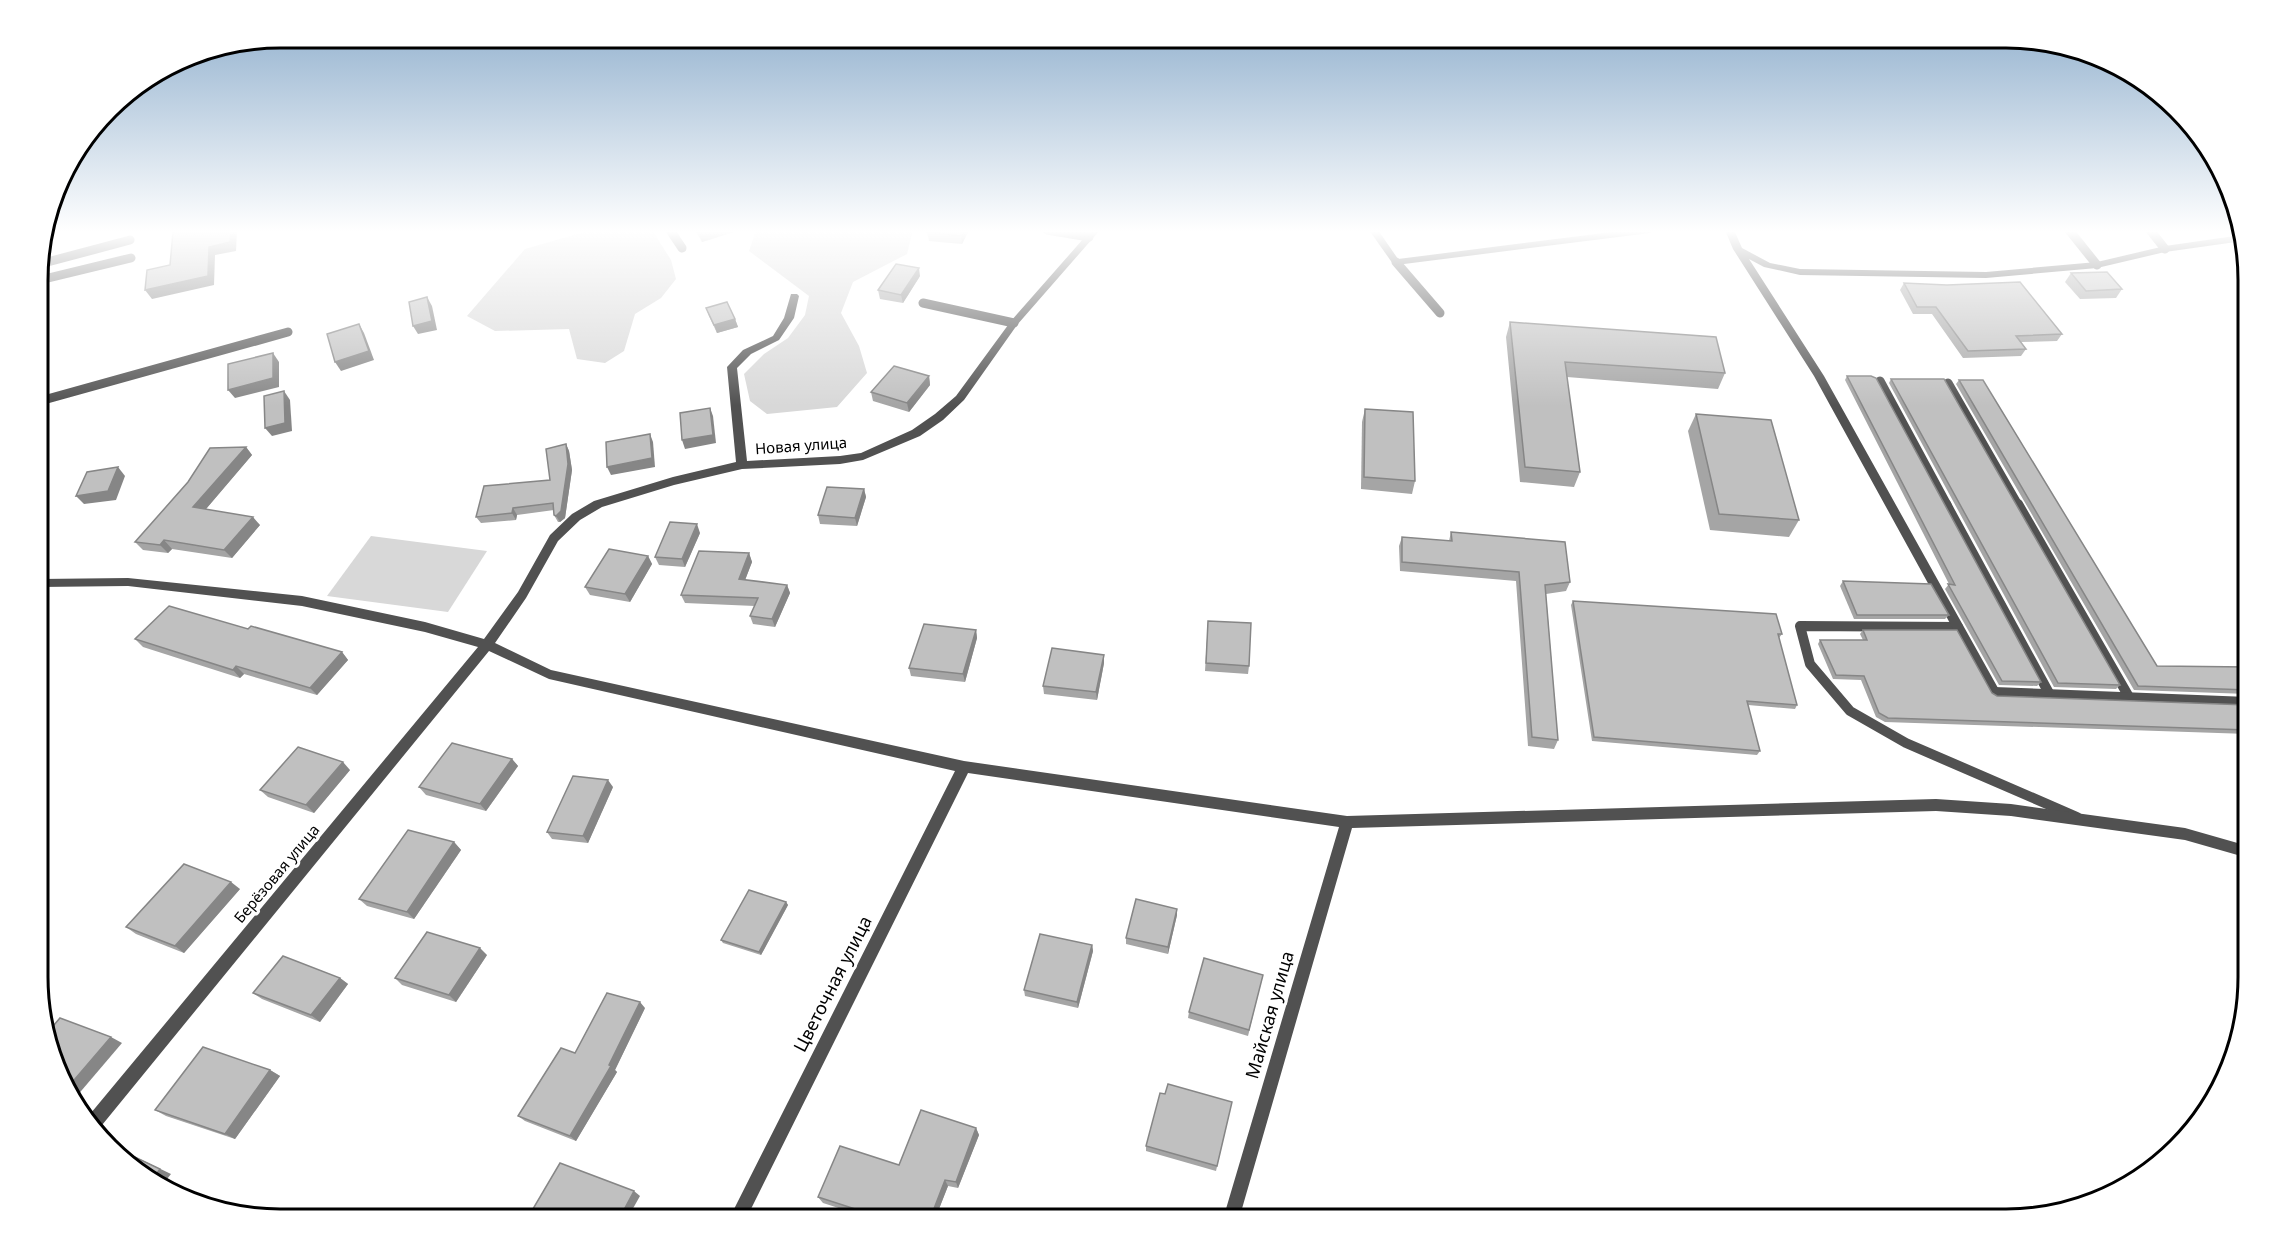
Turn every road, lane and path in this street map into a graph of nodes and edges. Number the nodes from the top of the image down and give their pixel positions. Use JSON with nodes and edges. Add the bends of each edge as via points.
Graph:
{"nodes":[{"id":1,"x":1044,"y":289,"type":"edge"},
{"id":2,"x":1419,"y":289,"type":"edge"},
{"id":3,"x":1763,"y":289,"type":"edge"},
{"id":4,"x":794,"y":296,"type":"dead end"},
{"id":5,"x":923,"y":303,"type":"dead end"},
{"id":6,"x":1440,"y":313,"type":"dead end"},
{"id":7,"x":1014,"y":323,"type":"junction"},
{"id":8,"x":288,"y":332,"type":"dead end"},
{"id":9,"x":1880,"y":381,"type":"edge"},
{"id":10,"x":1948,"y":382,"type":"edge"},
{"id":11,"x":48,"y":399,"type":"edge"},
{"id":12,"x":742,"y":465,"type":"junction"},
{"id":13,"x":48,"y":583,"type":"edge"},
{"id":14,"x":1958,"y":627,"type":"junction"},
{"id":15,"x":488,"y":645,"type":"junction"},
{"id":16,"x":1994,"y":692,"type":"joint"},
{"id":17,"x":2050,"y":694,"type":"junction"},
{"id":18,"x":2129,"y":697,"type":"junction"},
{"id":19,"x":2238,"y":702,"type":"edge"},
{"id":20,"x":964,"y":767,"type":"junction"},
{"id":21,"x":2086,"y":820,"type":"junction"},
{"id":22,"x":1347,"y":822,"type":"junction"},
{"id":23,"x":2238,"y":849,"type":"edge"},
{"id":24,"x":97,"y":1119,"type":"edge"},
{"id":25,"x":743,"y":1209,"type":"edge"},
{"id":26,"x":1234,"y":1209,"type":"edge"}],
"edges":[{"from":1,"to":7,"type":"street","name":"Новая улица"},
{"from":2,"to":6,"type":"lane"},
{"from":3,"to":14,"type":"street","via":[[1819,376]]},
{"from":4,"to":12,"type":"street","via":[[789,318],[776,338],[747,352],[732,367]]},
{"from":5,"to":7,"type":"lane"},
{"from":7,"to":12,"type":"street","name":"Новая улица","via":[[960,398],[916,433],[863,456]]},
{"from":8,"to":11,"type":"lane"},
{"from":9,"to":17,"type":"lane"},
{"from":10,"to":18,"type":"lane"},
{"from":12,"to":15,"type":"street","name":"Новая улица","via":[[622,495],[576,518],[555,538]]},
{"from":13,"to":15,"type":"street","via":[[128,582],[302,601],[425,627]]},
{"from":14,"to":16,"type":"street"},
{"from":14,"to":21,"type":"lane","via":[[1800,626],[1810,664],[1850,711],[1906,743]]},
{"from":15,"to":20,"type":"street","via":[[549,674]]},
{"from":15,"to":24,"type":"street","name":"Берёзовая улица"},
{"from":16,"to":17,"type":"lane"},
{"from":17,"to":18,"type":"lane"},
{"from":18,"to":19,"type":"lane"},
{"from":20,"to":22,"type":"street"},
{"from":20,"to":25,"type":"street","name":"Цветочная улица"},
{"from":21,"to":22,"type":"street","via":[[1936,805]]},
{"from":21,"to":23,"type":"street","via":[[2185,834]]},
{"from":22,"to":26,"type":"street","name":"Майская улица"}]}
